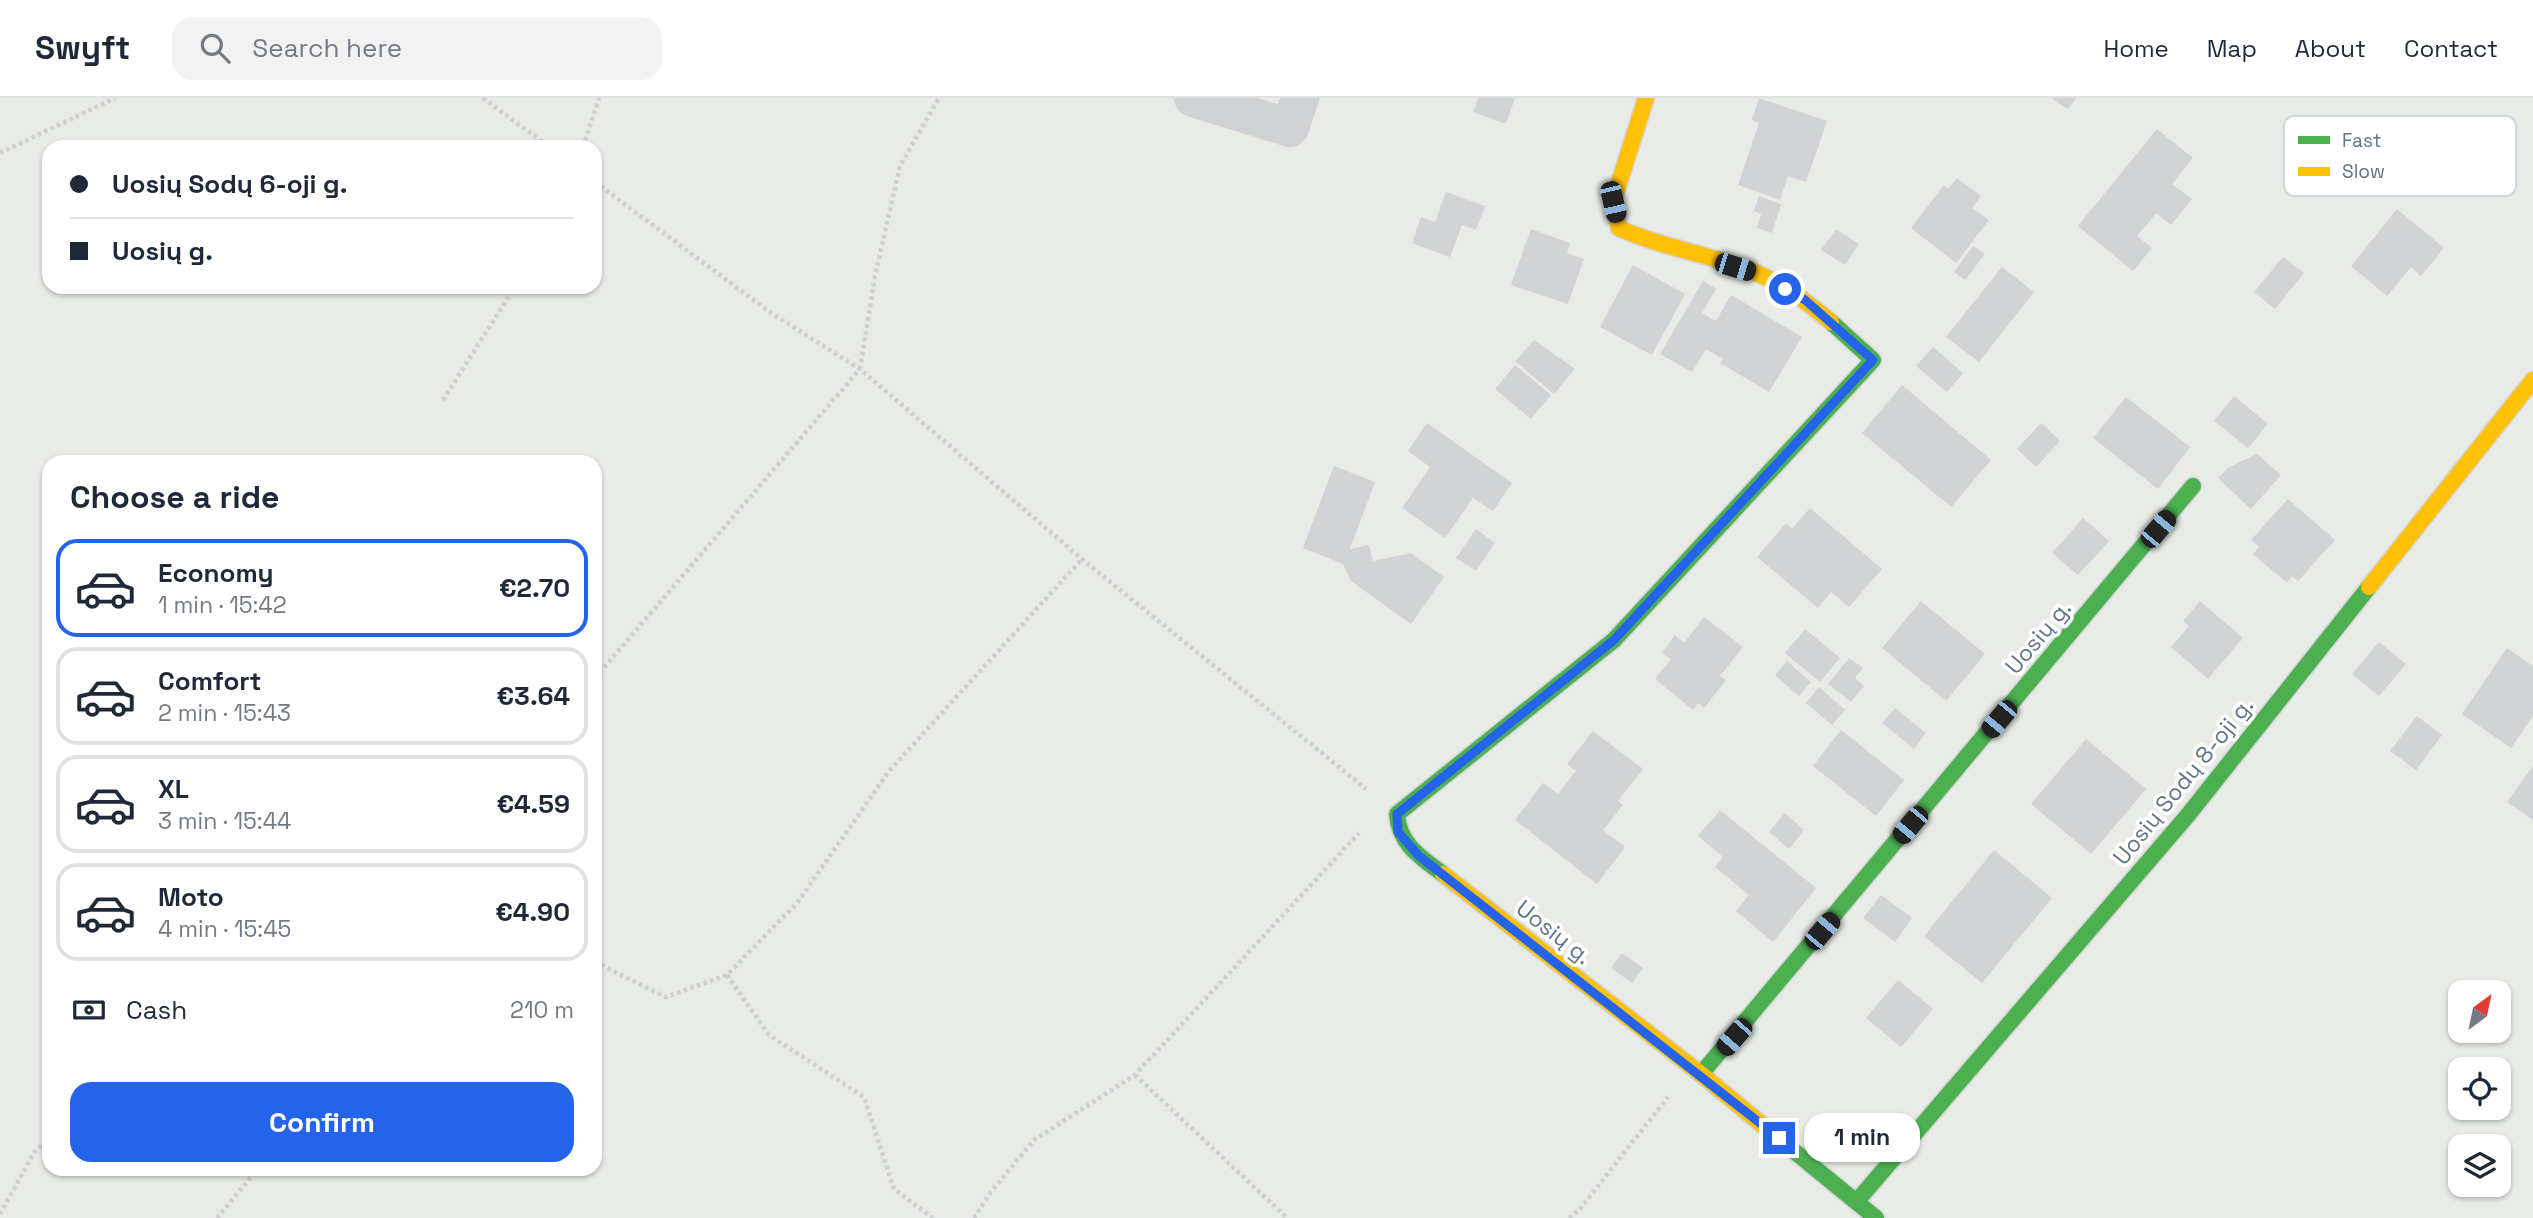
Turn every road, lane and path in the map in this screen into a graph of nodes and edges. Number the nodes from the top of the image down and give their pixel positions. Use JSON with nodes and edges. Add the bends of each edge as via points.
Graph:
{"nodes":[{"id":1,"x":115,"y":98,"type":"edge"},
{"id":2,"x":483,"y":98,"type":"edge"},
{"id":3,"x":599,"y":98,"type":"edge"},
{"id":4,"x":939,"y":98,"type":"edge"},
{"id":5,"x":1193,"y":98,"type":"edge"},
{"id":6,"x":1646,"y":98,"type":"edge"},
{"id":7,"x":1295,"y":113,"type":"edge"},
{"id":8,"x":540,"y":140,"type":"edge"},
{"id":9,"x":585,"y":140,"type":"edge"},
{"id":10,"x":0,"y":153,"type":"edge"},
{"id":11,"x":602,"y":186,"type":"edge"},
{"id":12,"x":511,"y":294,"type":"edge"},
{"id":13,"x":860,"y":369,"type":"junction"},
{"id":14,"x":2533,"y":380,"type":"edge"},
{"id":15,"x":443,"y":400,"type":"dead end"},
{"id":16,"x":2193,"y":486,"type":"dead end"},
{"id":17,"x":1082,"y":559,"type":"junction"},
{"id":18,"x":602,"y":670,"type":"edge"},
{"id":19,"x":1397,"y":814,"type":"junction"},
{"id":20,"x":602,"y":965,"type":"edge"},
{"id":21,"x":727,"y":975,"type":"junction"},
{"id":22,"x":1696,"y":1071,"type":"junction"},
{"id":23,"x":1135,"y":1076,"type":"junction"},
{"id":24,"x":42,"y":1145,"type":"edge"},
{"id":25,"x":252,"y":1176,"type":"edge"},
{"id":26,"x":1857,"y":1201,"type":"junction"},
{"id":27,"x":0,"y":1214,"type":"edge"},
{"id":28,"x":217,"y":1218,"type":"edge"},
{"id":29,"x":933,"y":1218,"type":"edge"},
{"id":30,"x":974,"y":1218,"type":"edge"},
{"id":31,"x":1287,"y":1218,"type":"edge"},
{"id":32,"x":1569,"y":1218,"type":"edge"},
{"id":33,"x":1876,"y":1218,"type":"edge"}],
"edges":[{"from":1,"to":10,"type":"path"},
{"from":2,"to":8,"type":"path"},
{"from":3,"to":9,"type":"path"},
{"from":4,"to":13,"type":"path","via":[[900,166]]},
{"from":5,"to":7,"type":"street"},
{"from":6,"to":19,"type":"street","via":[[1613,202],[1619,228],[1758,274],[1805,300],[1873,360],[1614,640]]},
{"from":11,"to":13,"type":"path","via":[[771,313]]},
{"from":12,"to":15,"type":"path"},
{"from":13,"to":17,"type":"path"},
{"from":13,"to":18,"type":"path"},
{"from":14,"to":26,"type":"street","name":"Uosių Sodų 8-oji g.","via":[[2188,815]]},
{"from":16,"to":22,"type":"street","name":"Uosių g."},
{"from":17,"to":19,"type":"path"},
{"from":17,"to":21,"type":"path","via":[[889,771],[797,903]]},
{"from":19,"to":22,"type":"street","name":"Uosių g.","via":[[1398,832],[1419,856]]},
{"from":19,"to":23,"type":"path","via":[[1354,836]]},
{"from":20,"to":21,"type":"path","via":[[666,997]]},
{"from":21,"to":29,"type":"path","via":[[768,1035],[864,1097],[894,1189]]},
{"from":22,"to":26,"type":"street","name":"Uosių g."},
{"from":22,"to":32,"type":"path"},
{"from":23,"to":30,"type":"path","via":[[1034,1140]]},
{"from":23,"to":31,"type":"path"},
{"from":24,"to":27,"type":"path"},
{"from":25,"to":28,"type":"path"},
{"from":26,"to":33,"type":"street","name":"Uosių g."}]}
